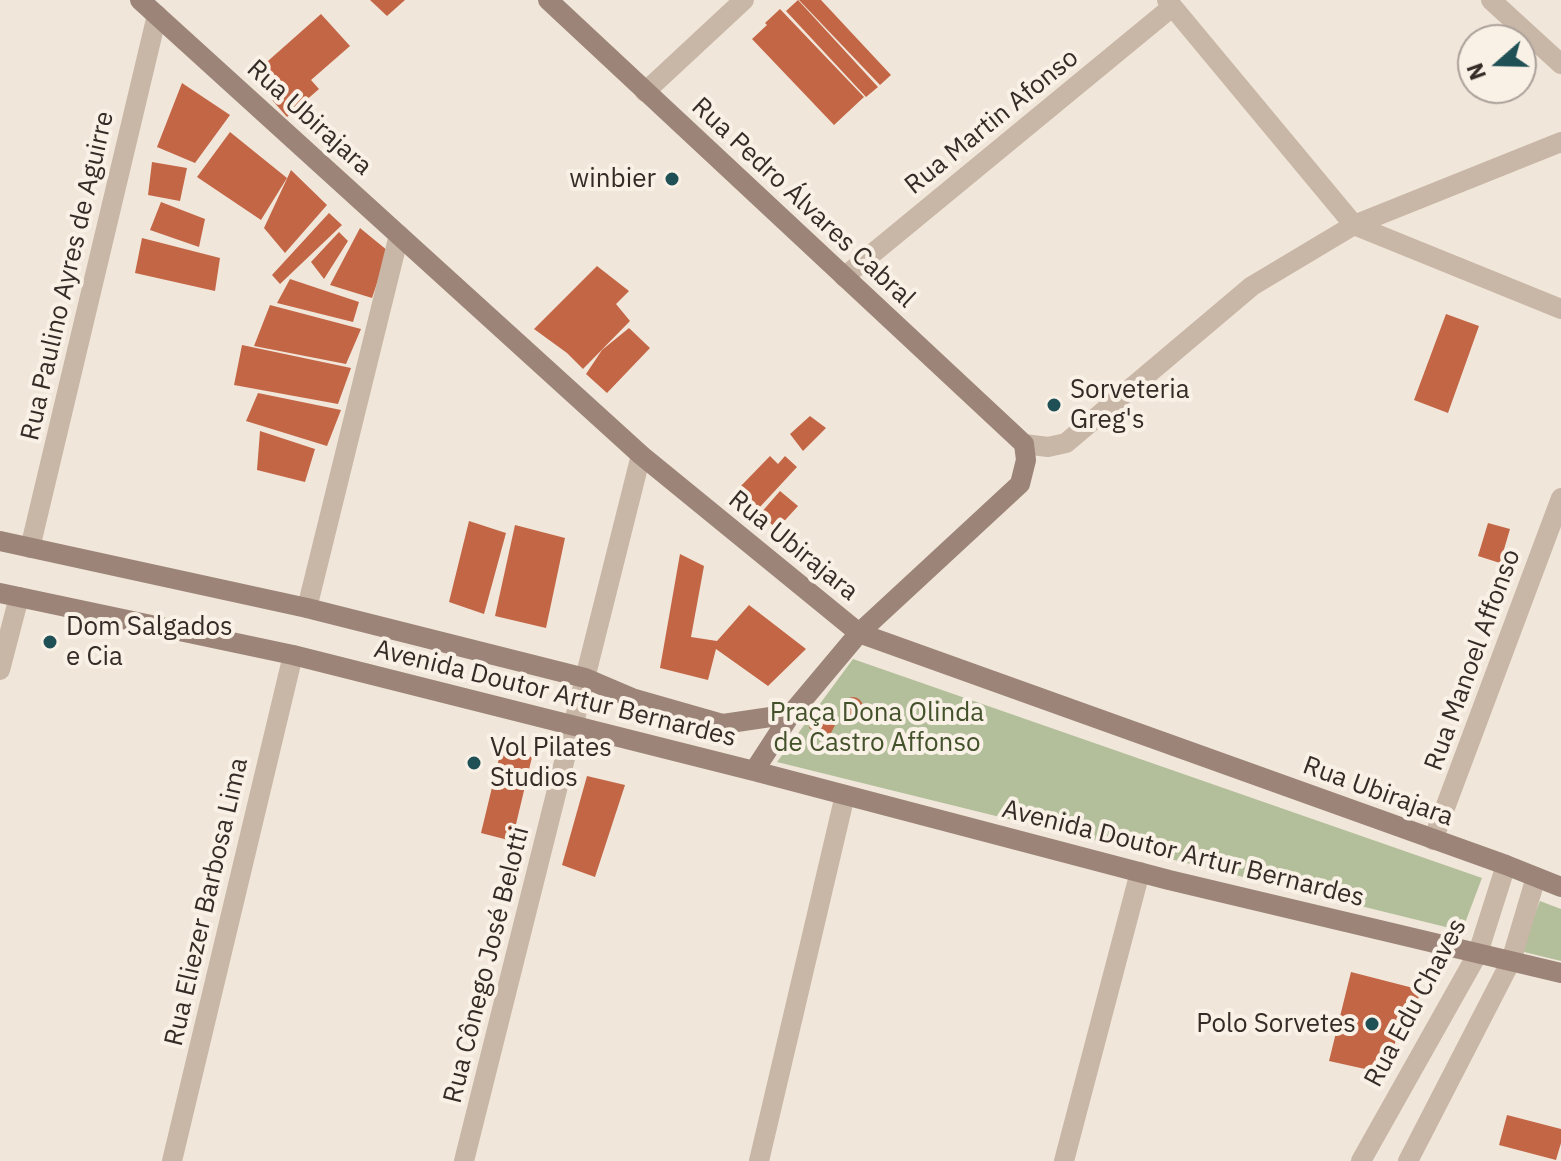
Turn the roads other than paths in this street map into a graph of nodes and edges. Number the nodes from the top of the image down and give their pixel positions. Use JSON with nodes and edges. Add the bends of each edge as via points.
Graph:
{"nodes":[{"id":1,"x":140,"y":0,"type":"edge"},
{"id":2,"x":548,"y":0,"type":"edge"},
{"id":3,"x":744,"y":0,"type":"edge"},
{"id":4,"x":1491,"y":0,"type":"edge"},
{"id":5,"x":1170,"y":4,"type":"edge"},
{"id":6,"x":157,"y":15,"type":"junction"},
{"id":7,"x":1561,"y":64,"type":"edge"},
{"id":8,"x":645,"y":92,"type":"junction"},
{"id":9,"x":1561,"y":142,"type":"edge"},
{"id":10,"x":1354,"y":225,"type":"junction"},
{"id":11,"x":399,"y":235,"type":"junction"},
{"id":12,"x":844,"y":277,"type":"junction"},
{"id":13,"x":1561,"y":309,"type":"edge"},
{"id":14,"x":1024,"y":444,"type":"junction"},
{"id":15,"x":641,"y":455,"type":"junction"},
{"id":16,"x":1561,"y":498,"type":"edge"},
{"id":17,"x":0,"y":541,"type":"edge"},
{"id":18,"x":30,"y":548,"type":"junction"},
{"id":19,"x":9,"y":595,"type":"edge"},
{"id":20,"x":307,"y":608,"type":"junction"},
{"id":21,"x":859,"y":633,"type":"junction"},
{"id":22,"x":293,"y":655,"type":"junction"},
{"id":23,"x":0,"y":670,"type":"edge"},
{"id":24,"x":585,"y":678,"type":"junction"},
{"id":25,"x":791,"y":714,"type":"junction"},
{"id":26,"x":573,"y":726,"type":"junction"},
{"id":27,"x":754,"y":771,"type":"junction"},
{"id":28,"x":845,"y":795,"type":"junction"},
{"id":29,"x":1433,"y":840,"type":"junction"},
{"id":30,"x":1506,"y":865,"type":"junction"},
{"id":31,"x":1140,"y":872,"type":"junction"},
{"id":32,"x":1536,"y":877,"type":"junction"},
{"id":33,"x":1561,"y":887,"type":"edge"},
{"id":34,"x":1478,"y":953,"type":"junction"},
{"id":35,"x":1511,"y":961,"type":"junction"},
{"id":36,"x":1561,"y":973,"type":"edge"},
{"id":37,"x":172,"y":1161,"type":"edge"},
{"id":38,"x":464,"y":1161,"type":"edge"},
{"id":39,"x":759,"y":1161,"type":"edge"},
{"id":40,"x":1064,"y":1161,"type":"edge"},
{"id":41,"x":1361,"y":1161,"type":"edge"},
{"id":42,"x":1408,"y":1161,"type":"edge"}],
"edges":[{"from":1,"to":6,"type":"main road","name":"Rua Ubirajara"},
{"from":2,"to":8,"type":"main road","name":"Rua Pedro Álvares Cabral"},
{"from":3,"to":8,"type":"street"},
{"from":4,"to":7,"type":"street"},
{"from":5,"to":10,"type":"street"},
{"from":5,"to":12,"type":"street","name":"Rua Martin Afonso"},
{"from":6,"to":11,"type":"main road","name":"Rua Ubirajara"},
{"from":6,"to":18,"type":"street","name":"Rua Paulino Ayres de Aguirre"},
{"from":8,"to":12,"type":"main road","name":"Rua Pedro Álvares Cabral"},
{"from":9,"to":10,"type":"street"},
{"from":10,"to":13,"type":"street"},
{"from":10,"to":14,"type":"street","via":[[1252,286],[1066,443]]},
{"from":11,"to":15,"type":"main road","name":"Rua Ubirajara"},
{"from":11,"to":20,"type":"street"},
{"from":12,"to":14,"type":"main road","name":"Rua Pedro Álvares Cabral"},
{"from":14,"to":21,"type":"main road","via":[[1020,484]]},
{"from":15,"to":21,"type":"main road","name":"Rua Ubirajara"},
{"from":15,"to":24,"type":"street","name":"Rua Cônego José Belotti"},
{"from":16,"to":29,"type":"street","name":"Rua Manoel Affonso"},
{"from":17,"to":18,"type":"main road","name":"Avenida Doutor Artur Bernardes"},
{"from":18,"to":20,"type":"main road","name":"Avenida Doutor Artur Bernardes"},
{"from":19,"to":22,"type":"main road","name":"Avenida Doutor Artur Bernardes"},
{"from":19,"to":23,"type":"street"},
{"from":20,"to":24,"type":"main road","name":"Avenida Doutor Artur Bernardes"},
{"from":21,"to":25,"type":"main road"},
{"from":21,"to":29,"type":"main road","name":"Rua Ubirajara"},
{"from":22,"to":26,"type":"main road","name":"Avenida Doutor Artur Bernardes"},
{"from":22,"to":37,"type":"street","name":"Rua Eliezer Barbosa Lima"},
{"from":24,"to":25,"type":"main road","name":"Avenida Doutor Artur Bernardes","via":[[632,698],[723,724]]},
{"from":24,"to":26,"type":"street","name":"Rua Cônego José Belotti"},
{"from":25,"to":27,"type":"main road"},
{"from":26,"to":27,"type":"main road","name":"Avenida Doutor Artur Bernardes"},
{"from":26,"to":38,"type":"street","name":"Rua Cônego José Belotti"},
{"from":27,"to":28,"type":"main road","name":"Avenida Doutor Artur Bernardes"},
{"from":28,"to":31,"type":"main road","name":"Avenida Doutor Artur Bernardes"},
{"from":28,"to":39,"type":"street"},
{"from":29,"to":30,"type":"main road","name":"Rua Ubirajara"},
{"from":30,"to":32,"type":"main road","name":"Rua Ubirajara"},
{"from":30,"to":34,"type":"street","name":"Rua Edu Chaves"},
{"from":31,"to":34,"type":"main road","name":"Avenida Doutor Artur Bernardes"},
{"from":31,"to":40,"type":"street"},
{"from":32,"to":33,"type":"main road","name":"Rua Ubirajara"},
{"from":32,"to":35,"type":"street"},
{"from":34,"to":35,"type":"main road","name":"Avenida Doutor Artur Bernardes"},
{"from":34,"to":41,"type":"street","name":"Rua Edu Chaves"},
{"from":35,"to":36,"type":"main road","name":"Avenida Doutor Artur Bernardes"},
{"from":35,"to":42,"type":"street"}]}
